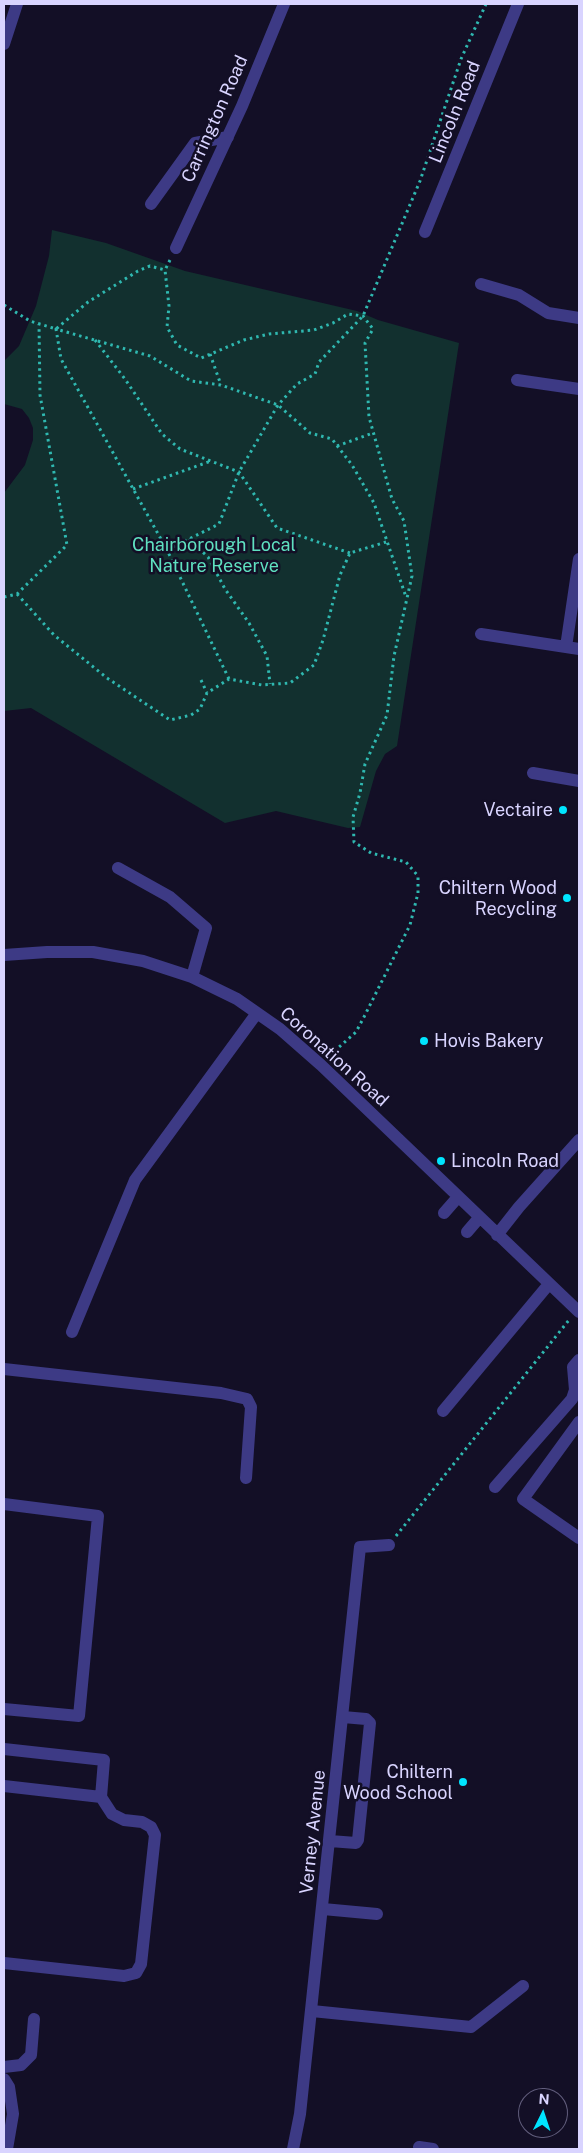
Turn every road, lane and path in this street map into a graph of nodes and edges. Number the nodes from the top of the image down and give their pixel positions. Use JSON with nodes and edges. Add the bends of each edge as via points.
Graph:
{"nodes":[{"id":1,"x":16,"y":4,"type":"edge"},
{"id":2,"x":284,"y":4,"type":"edge"},
{"id":3,"x":486,"y":4,"type":"edge"},
{"id":4,"x":518,"y":4,"type":"edge"},
{"id":5,"x":4,"y":44,"type":"edge"},
{"id":6,"x":228,"y":137,"type":"junction"},
{"id":7,"x":151,"y":204,"type":"dead end"},
{"id":8,"x":424,"y":232,"type":"dead end"},
{"id":9,"x":176,"y":248,"type":"joint"},
{"id":10,"x":165,"y":270,"type":"junction"},
{"id":11,"x":481,"y":284,"type":"dead end"},
{"id":12,"x":4,"y":305,"type":"edge"},
{"id":13,"x":363,"y":316,"type":"junction"},
{"id":14,"x":579,"y":318,"type":"edge"},
{"id":15,"x":39,"y":324,"type":"junction"},
{"id":16,"x":56,"y":329,"type":"junction"},
{"id":17,"x":95,"y":340,"type":"junction"},
{"id":18,"x":210,"y":354,"type":"junction"},
{"id":19,"x":517,"y":380,"type":"dead end"},
{"id":20,"x":221,"y":385,"type":"junction"},
{"id":21,"x":579,"y":389,"type":"edge"},
{"id":22,"x":278,"y":405,"type":"junction"},
{"id":23,"x":372,"y":433,"type":"junction"},
{"id":24,"x":337,"y":446,"type":"junction"},
{"id":25,"x":212,"y":460,"type":"junction"},
{"id":26,"x":239,"y":472,"type":"junction"},
{"id":27,"x":133,"y":489,"type":"junction"},
{"id":28,"x":189,"y":539,"type":"junction"},
{"id":29,"x":386,"y":542,"type":"junction"},
{"id":30,"x":167,"y":550,"type":"junction"},
{"id":31,"x":350,"y":552,"type":"junction"},
{"id":32,"x":579,"y":558,"type":"edge"},
{"id":33,"x":17,"y":594,"type":"junction"},
{"id":34,"x":4,"y":597,"type":"edge"},
{"id":35,"x":406,"y":597,"type":"junction"},
{"id":36,"x":481,"y":634,"type":"dead end"},
{"id":37,"x":566,"y":647,"type":"junction"},
{"id":38,"x":579,"y":649,"type":"edge"},
{"id":39,"x":228,"y":679,"type":"junction"},
{"id":40,"x":201,"y":680,"type":"dead end"},
{"id":41,"x":270,"y":684,"type":"junction"},
{"id":42,"x":207,"y":693,"type":"junction"},
{"id":43,"x":533,"y":773,"type":"dead end"},
{"id":44,"x":579,"y":781,"type":"edge"},
{"id":45,"x":118,"y":868,"type":"dead end"},
{"id":46,"x":4,"y":955,"type":"edge"},
{"id":47,"x":192,"y":977,"type":"junction"},
{"id":48,"x":257,"y":1013,"type":"junction"},
{"id":49,"x":320,"y":1064,"type":"junction"},
{"id":50,"x":579,"y":1140,"type":"edge"},
{"id":51,"x":458,"y":1197,"type":"junction"},
{"id":52,"x":444,"y":1213,"type":"dead end"},
{"id":53,"x":479,"y":1218,"type":"junction"},
{"id":54,"x":467,"y":1232,"type":"dead end"},
{"id":55,"x":497,"y":1235,"type":"junction"},
{"id":56,"x":549,"y":1284,"type":"junction"},
{"id":57,"x":578,"y":1311,"type":"edge"},
{"id":58,"x":72,"y":1332,"type":"dead end"},
{"id":59,"x":579,"y":1360,"type":"edge"},
{"id":60,"x":4,"y":1368,"type":"edge"},
{"id":61,"x":443,"y":1411,"type":"dead end"},
{"id":62,"x":579,"y":1422,"type":"edge"},
{"id":63,"x":246,"y":1478,"type":"dead end"},
{"id":64,"x":495,"y":1487,"type":"dead end"},
{"id":65,"x":4,"y":1504,"type":"edge"},
{"id":66,"x":579,"y":1538,"type":"edge"},
{"id":67,"x":389,"y":1545,"type":"joint"},
{"id":68,"x":4,"y":1709,"type":"edge"},
{"id":69,"x":343,"y":1718,"type":"junction"},
{"id":70,"x":4,"y":1749,"type":"edge"},
{"id":71,"x":4,"y":1786,"type":"edge"},
{"id":72,"x":102,"y":1797,"type":"junction"},
{"id":73,"x":330,"y":1841,"type":"junction"},
{"id":74,"x":322,"y":1909,"type":"junction"},
{"id":75,"x":376,"y":1914,"type":"dead end"},
{"id":76,"x":4,"y":1964,"type":"edge"},
{"id":77,"x":523,"y":1986,"type":"dead end"},
{"id":78,"x":312,"y":2011,"type":"junction"},
{"id":79,"x":34,"y":2019,"type":"dead end"},
{"id":80,"x":4,"y":2066,"type":"edge"},
{"id":81,"x":4,"y":2079,"type":"edge"},
{"id":82,"x":419,"y":2147,"type":"dead end"},
{"id":83,"x":7,"y":2149,"type":"edge"},
{"id":84,"x":293,"y":2149,"type":"edge"},
{"id":85,"x":433,"y":2149,"type":"edge"}],
"edges":[{"from":1,"to":5,"type":"street"},
{"from":2,"to":6,"type":"street","name":"Carrington Road"},
{"from":3,"to":13,"type":"path","via":[[461,59],[420,181]]},
{"from":4,"to":8,"type":"street","name":"Lincoln Road"},
{"from":6,"to":7,"type":"street","via":[[195,143]]},
{"from":6,"to":9,"type":"street","name":"Carrington Road"},
{"from":9,"to":10,"type":"path"},
{"from":10,"to":16,"type":"path","via":[[150,266],[138,271],[88,302]]},
{"from":10,"to":18,"type":"path","via":[[169,306],[167,327],[177,345],[201,358]]},
{"from":11,"to":14,"type":"street","via":[[519,295],[548,313]]},
{"from":12,"to":15,"type":"path"},
{"from":13,"to":18,"type":"path","via":[[348,314],[314,330],[269,334]]},
{"from":13,"to":22,"type":"path","via":[[319,362],[315,374],[297,384]]},
{"from":13,"to":23,"type":"path","via":[[373,329],[365,343]]},
{"from":15,"to":16,"type":"path"},
{"from":15,"to":33,"type":"path","via":[[40,395],[67,545]]},
{"from":16,"to":17,"type":"path"},
{"from":16,"to":27,"type":"path","via":[[61,359]]},
{"from":17,"to":20,"type":"path","via":[[150,356],[191,381]]},
{"from":17,"to":25,"type":"path","via":[[162,434],[180,449]]},
{"from":18,"to":20,"type":"path"},
{"from":19,"to":21,"type":"street"},
{"from":20,"to":22,"type":"path"},
{"from":22,"to":24,"type":"path","via":[[310,433],[332,439]]},
{"from":22,"to":26,"type":"path"},
{"from":23,"to":24,"type":"path"},
{"from":23,"to":35,"type":"path","via":[[392,499],[404,521],[410,549],[412,576]]},
{"from":24,"to":29,"type":"path","via":[[374,504]]},
{"from":25,"to":26,"type":"path"},
{"from":25,"to":27,"type":"path"},
{"from":26,"to":28,"type":"path","via":[[219,524]]},
{"from":26,"to":31,"type":"path","via":[[277,528]]},
{"from":27,"to":30,"type":"path"},
{"from":28,"to":30,"type":"path"},
{"from":28,"to":41,"type":"path","via":[[208,557],[225,589],[250,623],[268,656]]},
{"from":29,"to":31,"type":"path"},
{"from":29,"to":35,"type":"path"},
{"from":30,"to":39,"type":"path"},
{"from":31,"to":41,"type":"path","via":[[340,575],[314,665],[290,684]]},
{"from":32,"to":37,"type":"street"},
{"from":33,"to":34,"type":"path"},
{"from":33,"to":42,"type":"path","via":[[54,635],[107,678],[170,720],[191,715],[200,709]]},
{"from":35,"to":49,"type":"path","via":[[387,715],[365,764],[353,817],[354,842],[371,853],[406,862],[418,876],[418,893],[410,925],[356,1032]]},
{"from":36,"to":37,"type":"street"},
{"from":37,"to":38,"type":"street"},
{"from":39,"to":41,"type":"path"},
{"from":39,"to":42,"type":"path"},
{"from":40,"to":42,"type":"path"},
{"from":43,"to":44,"type":"street"},
{"from":45,"to":47,"type":"street","via":[[170,897],[206,928]]},
{"from":46,"to":47,"type":"street","name":"Coronation Road","via":[[93,952],[143,961]]},
{"from":47,"to":48,"type":"street","name":"Coronation Road","via":[[237,999]]},
{"from":48,"to":49,"type":"street","name":"Coronation Road"},
{"from":48,"to":58,"type":"street","via":[[135,1180]]},
{"from":49,"to":51,"type":"street","name":"Coronation Road"},
{"from":50,"to":55,"type":"street"},
{"from":51,"to":52,"type":"street"},
{"from":51,"to":53,"type":"street","name":"Coronation Road"},
{"from":53,"to":54,"type":"street"},
{"from":53,"to":55,"type":"street","name":"Coronation Road"},
{"from":55,"to":56,"type":"street","name":"Coronation Road"},
{"from":56,"to":57,"type":"street","name":"Coronation Road"},
{"from":56,"to":61,"type":"street"},
{"from":57,"to":67,"type":"path"},
{"from":59,"to":64,"type":"street","via":[[573,1367],[575,1390],[572,1399]]},
{"from":60,"to":63,"type":"street","via":[[221,1393],[247,1400],[251,1407]]},
{"from":62,"to":66,"type":"street","via":[[523,1499]]},
{"from":65,"to":68,"type":"street","via":[[98,1516],[79,1716]]},
{"from":67,"to":69,"type":"street","name":"Verney Avenue","via":[[360,1547]]},
{"from":69,"to":73,"type":"street","name":"Verney Avenue"},
{"from":69,"to":73,"type":"street","via":[[366,1719],[370,1723],[358,1840],[356,1843]]},
{"from":70,"to":72,"type":"street","via":[[104,1760]]},
{"from":71,"to":72,"type":"street"},
{"from":72,"to":76,"type":"street","via":[[112,1814],[124,1820],[142,1822],[151,1827],[155,1835],[141,1964],[136,1973],[124,1976]]},
{"from":73,"to":74,"type":"street","name":"Verney Avenue"},
{"from":74,"to":75,"type":"street"},
{"from":74,"to":78,"type":"street","name":"Verney Avenue"},
{"from":77,"to":78,"type":"street","via":[[471,2027]]},
{"from":78,"to":84,"type":"street","name":"Verney Avenue"},
{"from":79,"to":80,"type":"street","via":[[31,2055],[21,2065]]},
{"from":81,"to":83,"type":"street","via":[[9,2087],[13,2114]]},
{"from":82,"to":85,"type":"street"}]}
